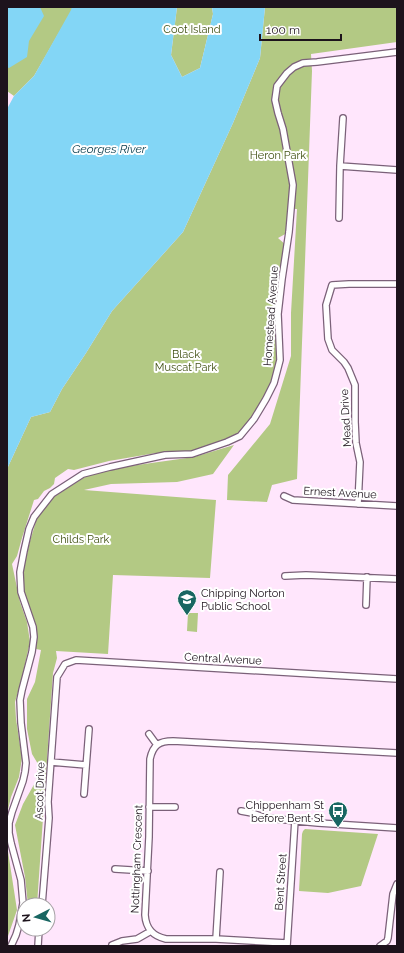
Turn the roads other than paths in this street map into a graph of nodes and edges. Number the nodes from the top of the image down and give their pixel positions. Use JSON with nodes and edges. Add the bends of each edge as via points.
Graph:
{"nodes":[{"id":1,"x":397,"y":52,"type":"edge"},
{"id":2,"x":344,"y":118,"type":"dead end"},
{"id":3,"x":340,"y":166,"type":"junction"},
{"id":4,"x":397,"y":170,"type":"edge"},
{"id":5,"x":339,"y":218,"type":"dead end"},
{"id":6,"x":397,"y":284,"type":"edge"},
{"id":7,"x":284,"y":496,"type":"dead end"},
{"id":8,"x":358,"y":504,"type":"junction"},
{"id":9,"x":397,"y":506,"type":"edge"},
{"id":10,"x":285,"y":576,"type":"dead end"},
{"id":11,"x":367,"y":577,"type":"junction"},
{"id":12,"x":397,"y":579,"type":"edge"},
{"id":13,"x":366,"y":605,"type":"dead end"},
{"id":14,"x":57,"y":677,"type":"joint"},
{"id":15,"x":397,"y":679,"type":"edge"},
{"id":16,"x":89,"y":728,"type":"dead end"},
{"id":17,"x":149,"y":734,"type":"dead end"},
{"id":18,"x":157,"y":745,"type":"junction"},
{"id":19,"x":397,"y":753,"type":"edge"},
{"id":20,"x":51,"y":762,"type":"junction"},
{"id":21,"x":86,"y":765,"type":"junction"},
{"id":22,"x":84,"y":794,"type":"dead end"},
{"id":23,"x":149,"y":807,"type":"junction"},
{"id":24,"x":175,"y":807,"type":"dead end"},
{"id":25,"x":241,"y":811,"type":"dead end"},
{"id":26,"x":295,"y":820,"type":"junction"},
{"id":27,"x":397,"y":828,"type":"edge"},
{"id":28,"x":115,"y":869,"type":"dead end"},
{"id":29,"x":148,"y":871,"type":"junction"},
{"id":30,"x":220,"y":872,"type":"dead end"},
{"id":31,"x":397,"y":884,"type":"edge"},
{"id":32,"x":43,"y":897,"type":"edge"},
{"id":33,"x":151,"y":931,"type":"junction"},
{"id":34,"x":216,"y":939,"type":"junction"},
{"id":35,"x":112,"y":944,"type":"dead end"},
{"id":36,"x":287,"y":944,"type":"edge"},
{"id":37,"x":11,"y":946,"type":"edge"},
{"id":38,"x":380,"y":946,"type":"edge"}],
"edges":[{"from":1,"to":37,"type":"street","name":"Homestead Avenue","via":[[303,63],[287,73],[277,86],[275,100],[293,185],[278,314],[280,360],[271,392],[254,419],[240,436],[192,454],[165,455],[83,474],[52,494],[34,517],[21,563],[21,592],[34,637],[20,700],[25,772],[9,823],[23,903],[19,925]]},
{"from":2,"to":3,"type":"street"},
{"from":3,"to":4,"type":"street"},
{"from":3,"to":5,"type":"street"},
{"from":6,"to":8,"type":"street","name":"Mead Drive","via":[[332,285],[326,305],[328,339],[332,350],[348,368],[355,385],[356,444],[360,462]]},
{"from":7,"to":8,"type":"street","name":"Ernest Avenue","via":[[293,500]]},
{"from":8,"to":9,"type":"street","name":"Ernest Avenue"},
{"from":10,"to":11,"type":"street"},
{"from":11,"to":12,"type":"street"},
{"from":11,"to":13,"type":"street"},
{"from":14,"to":15,"type":"street","name":"Central Avenue","via":[[65,664],[76,660]]},
{"from":14,"to":20,"type":"street","name":"Ascot Drive"},
{"from":16,"to":21,"type":"street"},
{"from":17,"to":18,"type":"street"},
{"from":18,"to":19,"type":"street","via":[[173,741]]},
{"from":18,"to":23,"type":"street","name":"Nottingham Crescent","via":[[150,759]]},
{"from":20,"to":21,"type":"street"},
{"from":20,"to":32,"type":"street","name":"Ascot Drive"},
{"from":21,"to":22,"type":"street"},
{"from":23,"to":24,"type":"street"},
{"from":23,"to":29,"type":"street","name":"Nottingham Crescent"},
{"from":25,"to":26,"type":"street","via":[[266,818]]},
{"from":26,"to":27,"type":"street"},
{"from":26,"to":36,"type":"street","name":"Bent Street"},
{"from":28,"to":29,"type":"street"},
{"from":29,"to":33,"type":"street","name":"Nottingham Crescent","via":[[145,915]]},
{"from":30,"to":34,"type":"street"},
{"from":31,"to":38,"type":"street","via":[[393,894],[388,938]]},
{"from":33,"to":34,"type":"street","via":[[166,939]]},
{"from":33,"to":35,"type":"street","via":[[137,940]]},
{"from":34,"to":36,"type":"street"}]}
